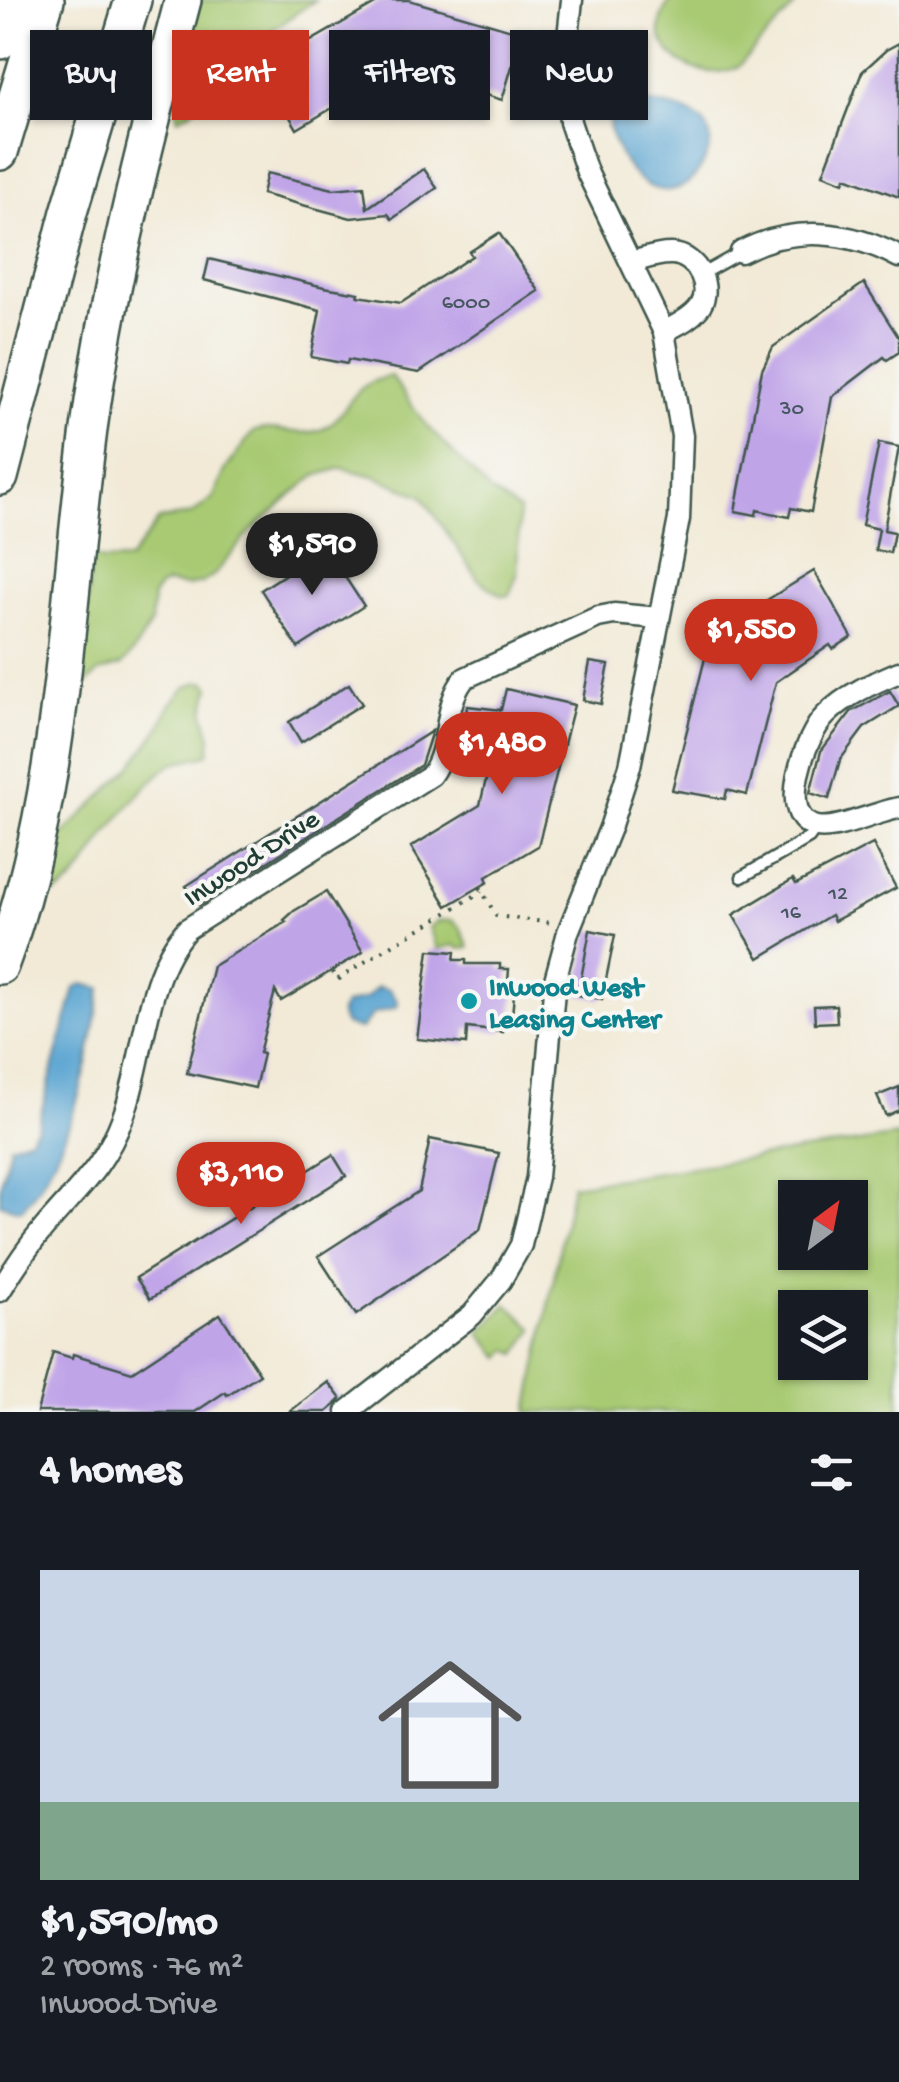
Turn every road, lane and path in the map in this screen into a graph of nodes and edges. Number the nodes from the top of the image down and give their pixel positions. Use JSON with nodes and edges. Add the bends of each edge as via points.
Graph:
{"nodes":[{"id":1,"x":14,"y":0,"type":"edge"},
{"id":2,"x":46,"y":0,"type":"edge"},
{"id":3,"x":133,"y":0,"type":"edge"},
{"id":4,"x":183,"y":0,"type":"edge"},
{"id":5,"x":572,"y":0,"type":"edge"},
{"id":6,"x":0,"y":41,"type":"edge"},
{"id":7,"x":0,"y":152,"type":"edge"},
{"id":8,"x":740,"y":252,"type":"joint"},
{"id":9,"x":899,"y":257,"type":"edge"},
{"id":10,"x":632,"y":262,"type":"junction"},
{"id":11,"x":700,"y":275,"type":"junction"},
{"id":12,"x":664,"y":332,"type":"junction"},
{"id":13,"x":0,"y":477,"type":"edge"},
{"id":14,"x":658,"y":618,"type":"junction"},
{"id":15,"x":899,"y":672,"type":"edge"},
{"id":16,"x":899,"y":808,"type":"edge"},
{"id":17,"x":817,"y":827,"type":"junction"},
{"id":18,"x":742,"y":877,"type":"dead end"},
{"id":19,"x":570,"y":925,"type":"junction"},
{"id":20,"x":0,"y":966,"type":"edge"},
{"id":21,"x":332,"y":972,"type":"dead end"},
{"id":22,"x":0,"y":1292,"type":"edge"},
{"id":23,"x":347,"y":1412,"type":"edge"}],
"edges":[{"from":1,"to":6,"type":"highway"},
{"from":2,"to":7,"type":"highway"},
{"from":3,"to":13,"type":"highway"},
{"from":4,"to":20,"type":"highway","via":[[109,306],[42,819]]},
{"from":5,"to":10,"type":"street","via":[[564,65],[570,122]]},
{"from":8,"to":9,"type":"street","via":[[779,237],[820,233],[863,240]]},
{"from":8,"to":11,"type":"lane"},
{"from":10,"to":11,"type":"street","via":[[679,254]]},
{"from":10,"to":12,"type":"street"},
{"from":11,"to":12,"type":"street","via":[[705,292],[699,308]]},
{"from":12,"to":14,"type":"street","via":[[683,461]]},
{"from":14,"to":19,"type":"street","via":[[625,784]]},
{"from":14,"to":22,"type":"street","name":"Inwood Drive","via":[[598,617],[464,678],[431,774],[187,930],[161,974],[130,1096],[104,1158]]},
{"from":15,"to":17,"type":"street","via":[[838,704],[810,736],[795,801],[800,818]]},
{"from":16,"to":17,"type":"street"},
{"from":17,"to":18,"type":"lane"},
{"from":19,"to":21,"type":"path","via":[[496,916],[481,889],[337,980]]},
{"from":19,"to":23,"type":"street","via":[[555,980],[537,1177],[520,1246],[472,1315]]}]}
